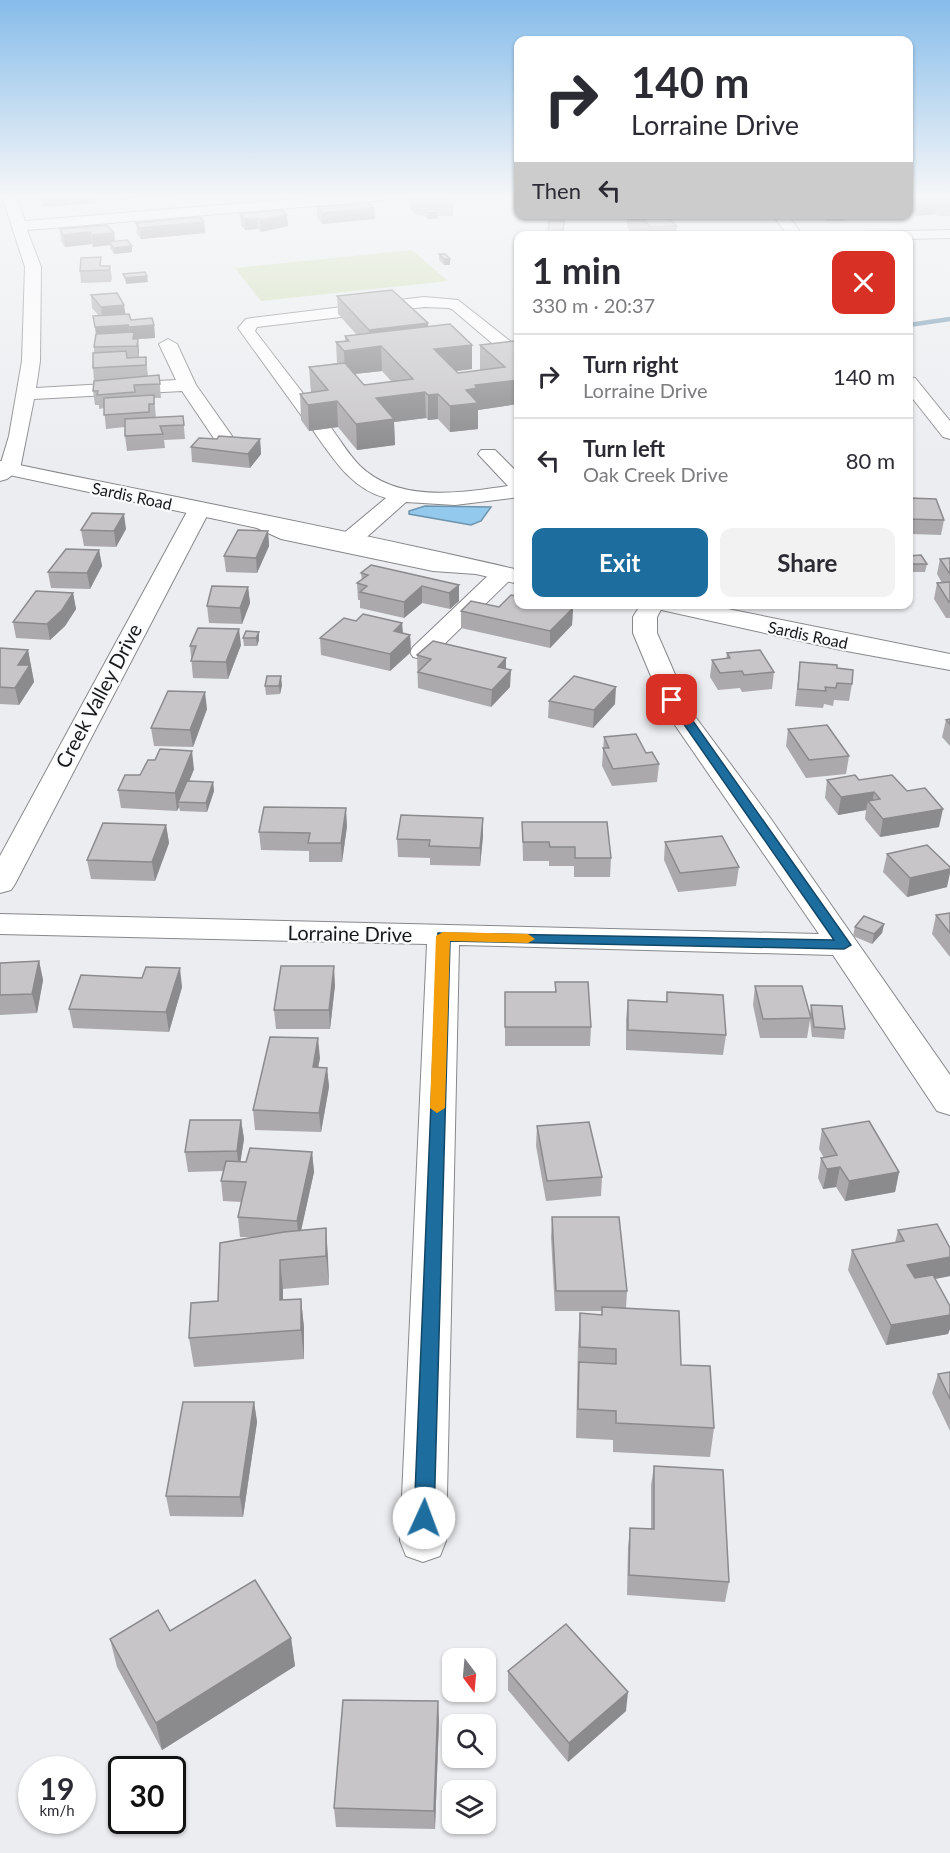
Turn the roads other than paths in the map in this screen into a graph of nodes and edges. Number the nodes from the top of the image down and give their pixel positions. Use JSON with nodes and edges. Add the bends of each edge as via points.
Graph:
{"nodes":[{"id":1,"x":33,"y":282,"type":"edge"},
{"id":2,"x":459,"y":290,"type":"dead end"},
{"id":3,"x":441,"y":303,"type":"junction"},
{"id":4,"x":168,"y":344,"type":"dead end"},
{"id":5,"x":514,"y":353,"type":"edge"},
{"id":6,"x":187,"y":385,"type":"junction"},
{"id":7,"x":913,"y":387,"type":"edge"},
{"id":8,"x":26,"y":394,"type":"junction"},
{"id":9,"x":950,"y":405,"type":"edge"},
{"id":10,"x":930,"y":407,"type":"junction"},
{"id":11,"x":950,"y":433,"type":"edge"},
{"id":12,"x":222,"y":436,"type":"edge"},
{"id":13,"x":488,"y":454,"type":"dead end"},
{"id":14,"x":3,"y":470,"type":"edge"},
{"id":15,"x":514,"y":481,"type":"edge"},
{"id":16,"x":514,"y":492,"type":"edge"},
{"id":17,"x":403,"y":494,"type":"junction"},
{"id":18,"x":199,"y":510,"type":"junction"},
{"id":19,"x":264,"y":523,"type":"junction"},
{"id":20,"x":352,"y":538,"type":"junction"},
{"id":21,"x":471,"y":568,"type":"junction"},
{"id":22,"x":511,"y":575,"type":"edge"},
{"id":23,"x":650,"y":609,"type":"edge"},
{"id":24,"x":687,"y":609,"type":"edge"},
{"id":25,"x":422,"y":652,"type":"edge"},
{"id":26,"x":950,"y":662,"type":"edge"},
{"id":27,"x":0,"y":884,"type":"edge"},
{"id":28,"x":0,"y":924,"type":"edge"},
{"id":29,"x":443,"y":936,"type":"junction"},
{"id":30,"x":844,"y":945,"type":"junction"},
{"id":31,"x":950,"y":1102,"type":"edge"},
{"id":32,"x":423,"y":1541,"type":"dead end"}],
"edges":[{"from":1,"to":8,"type":"street"},
{"from":2,"to":3,"type":"street"},
{"from":3,"to":5,"type":"street","via":[[459,307]]},
{"from":3,"to":17,"type":"street","via":[[268,319],[246,328],[354,470],[369,482]]},
{"from":4,"to":6,"type":"street"},
{"from":6,"to":8,"type":"street"},
{"from":6,"to":12,"type":"street"},
{"from":7,"to":10,"type":"street"},
{"from":8,"to":14,"type":"street"},
{"from":9,"to":10,"type":"street"},
{"from":10,"to":11,"type":"street"},
{"from":13,"to":15,"type":"street"},
{"from":14,"to":18,"type":"main road","name":"Sardis Road"},
{"from":16,"to":17,"type":"street","via":[[451,499]]},
{"from":17,"to":20,"type":"street"},
{"from":18,"to":19,"type":"main road","name":"Sardis Road"},
{"from":18,"to":27,"type":"street","name":"Creek Valley Drive"},
{"from":19,"to":20,"type":"main road","name":"Sardis Road"},
{"from":19,"to":21,"type":"main road","name":"Sardis Road","via":[[281,532],[433,564]]},
{"from":20,"to":21,"type":"main road","name":"Sardis Road"},
{"from":21,"to":22,"type":"main road","name":"Sardis Road"},
{"from":22,"to":25,"type":"street"},
{"from":23,"to":30,"type":"street","via":[[645,617],[645,633],[679,712]]},
{"from":24,"to":26,"type":"main road","name":"Sardis Road"},
{"from":28,"to":29,"type":"street","name":"Lorraine Drive"},
{"from":29,"to":30,"type":"street","name":"Lorraine Drive"},
{"from":29,"to":32,"type":"street"},
{"from":30,"to":31,"type":"street"}]}
